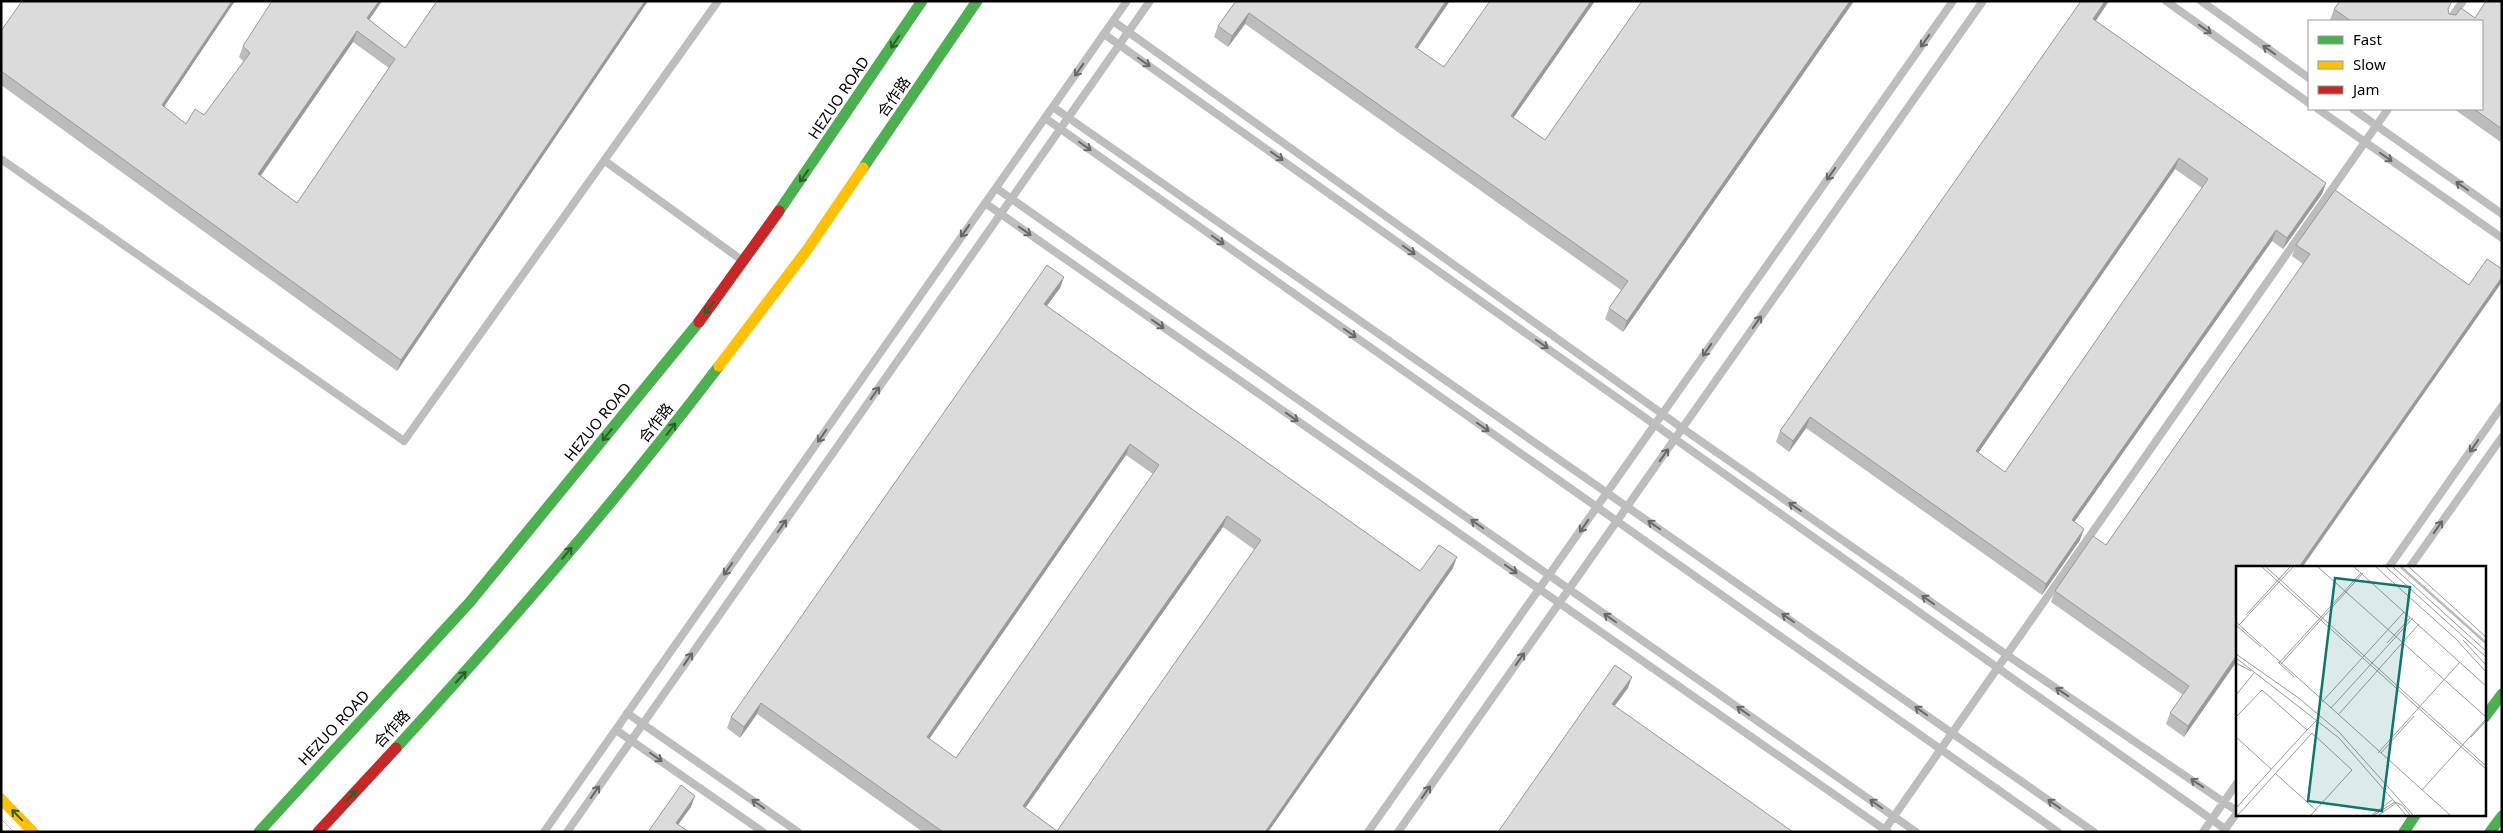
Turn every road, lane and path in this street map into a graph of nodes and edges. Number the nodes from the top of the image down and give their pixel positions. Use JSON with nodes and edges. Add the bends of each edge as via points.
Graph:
{"nodes":[{"id":1,"x":718,"y":1,"type":"edge"},
{"id":2,"x":922,"y":1,"type":"edge"},
{"id":3,"x":977,"y":1,"type":"edge"},
{"id":4,"x":1127,"y":1,"type":"edge"},
{"id":5,"x":1150,"y":1,"type":"edge"},
{"id":6,"x":1953,"y":1,"type":"edge"},
{"id":7,"x":1983,"y":1,"type":"edge"},
{"id":8,"x":2166,"y":1,"type":"edge"},
{"id":9,"x":2201,"y":1,"type":"edge"},
{"id":10,"x":2463,"y":1,"type":"edge"},
{"id":11,"x":2450,"y":20,"type":"edge"},
{"id":12,"x":1113,"y":21,"type":"junction"},
{"id":13,"x":1128,"y":33,"type":"junction"},
{"id":14,"x":1104,"y":34,"type":"junction"},
{"id":15,"x":1120,"y":44,"type":"junction"},
{"id":16,"x":2308,"y":77,"type":"edge"},
{"id":17,"x":2308,"y":102,"type":"edge"},
{"id":18,"x":1053,"y":107,"type":"junction"},
{"id":19,"x":2319,"y":110,"type":"edge"},
{"id":20,"x":2354,"y":110,"type":"edge"},
{"id":21,"x":2387,"y":110,"type":"edge"},
{"id":22,"x":1045,"y":118,"type":"junction"},
{"id":23,"x":1069,"y":118,"type":"junction"},
{"id":24,"x":2376,"y":125,"type":"junction"},
{"id":25,"x":1060,"y":129,"type":"junction"},
{"id":26,"x":2365,"y":142,"type":"junction"},
{"id":27,"x":1,"y":159,"type":"edge"},
{"id":28,"x":605,"y":161,"type":"junction"},
{"id":29,"x":996,"y":188,"type":"junction"},
{"id":30,"x":1011,"y":199,"type":"junction"},
{"id":31,"x":985,"y":203,"type":"junction"},
{"id":32,"x":1001,"y":214,"type":"junction"},
{"id":33,"x":2502,"y":214,"type":"edge"},
{"id":34,"x":2502,"y":238,"type":"edge"},
{"id":35,"x":744,"y":262,"type":"junction"},
{"id":36,"x":2502,"y":406,"type":"edge"},
{"id":37,"x":1663,"y":413,"type":"junction"},
{"id":38,"x":1655,"y":424,"type":"junction"},
{"id":39,"x":1682,"y":428,"type":"junction"},
{"id":40,"x":2502,"y":437,"type":"edge"},
{"id":41,"x":1675,"y":439,"type":"junction"},
{"id":42,"x":1607,"y":492,"type":"junction"},
{"id":43,"x":1597,"y":507,"type":"junction"},
{"id":44,"x":1627,"y":507,"type":"junction"},
{"id":45,"x":1617,"y":521,"type":"junction"},
{"id":46,"x":2390,"y":566,"type":"edge"},
{"id":47,"x":2411,"y":566,"type":"edge"},
{"id":48,"x":1549,"y":575,"type":"junction"},
{"id":49,"x":1539,"y":589,"type":"junction"},
{"id":50,"x":1569,"y":589,"type":"junction"},
{"id":51,"x":1559,"y":603,"type":"junction"},
{"id":52,"x":2007,"y":655,"type":"junction"},
{"id":53,"x":1998,"y":668,"type":"junction"},
{"id":54,"x":2502,"y":694,"type":"edge"},
{"id":55,"x":627,"y":713,"type":"junction"},
{"id":56,"x":2486,"y":715,"type":"edge"},
{"id":57,"x":642,"y":724,"type":"junction"},
{"id":58,"x":616,"y":730,"type":"junction"},
{"id":59,"x":1952,"y":733,"type":"junction"},
{"id":60,"x":631,"y":740,"type":"junction"},
{"id":61,"x":1941,"y":749,"type":"junction"},
{"id":62,"x":2236,"y":785,"type":"edge"},
{"id":63,"x":1,"y":799,"type":"edge"},
{"id":64,"x":2224,"y":801,"type":"junction"},
{"id":65,"x":2236,"y":811,"type":"edge"},
{"id":66,"x":2236,"y":813,"type":"edge"},
{"id":67,"x":1894,"y":816,"type":"junction"},
{"id":68,"x":2415,"y":816,"type":"edge"},
{"id":69,"x":2502,"y":816,"type":"edge"},
{"id":70,"x":2212,"y":819,"type":"junction"},
{"id":71,"x":2224,"y":830,"type":"edge"},
{"id":72,"x":1885,"y":831,"type":"edge"},
{"id":73,"x":32,"y":832,"type":"edge"},
{"id":74,"x":259,"y":832,"type":"edge"},
{"id":75,"x":318,"y":832,"type":"edge"},
{"id":76,"x":544,"y":832,"type":"edge"},
{"id":77,"x":567,"y":832,"type":"edge"},
{"id":78,"x":763,"y":832,"type":"edge"},
{"id":79,"x":798,"y":832,"type":"edge"},
{"id":80,"x":1368,"y":832,"type":"edge"},
{"id":81,"x":1398,"y":832,"type":"edge"},
{"id":82,"x":1916,"y":832,"type":"edge"},
{"id":83,"x":2058,"y":832,"type":"edge"},
{"id":84,"x":2094,"y":832,"type":"edge"},
{"id":85,"x":2203,"y":832,"type":"edge"},
{"id":86,"x":2404,"y":832,"type":"edge"},
{"id":87,"x":2490,"y":832,"type":"edge"}],
"edges":[{"from":1,"to":28,"type":"lane"},
{"from":2,"to":35,"type":"main road","name":"HEZUO ROAD","one_way":true},
{"from":75,"to":3,"type":"main road","name":"合作路","one_way":true,"via":[[484,652],[659,445],[807,250]]},
{"from":4,"to":12,"type":"lane"},
{"from":5,"to":13,"type":"lane"},
{"from":6,"to":37,"type":"lane","one_way":true},
{"from":39,"to":7,"type":"lane","one_way":true},
{"from":8,"to":17,"type":"lane","one_way":true},
{"from":16,"to":9,"type":"lane","one_way":true},
{"from":10,"to":11,"type":"lane"},
{"from":12,"to":13,"type":"lane"},
{"from":12,"to":14,"type":"lane"},
{"from":13,"to":15,"type":"lane"},
{"from":13,"to":37,"type":"lane"},
{"from":14,"to":15,"type":"lane"},
{"from":14,"to":18,"type":"lane","one_way":true},
{"from":15,"to":23,"type":"lane"},
{"from":15,"to":38,"type":"lane","one_way":true},
{"from":18,"to":22,"type":"lane"},
{"from":18,"to":23,"type":"lane"},
{"from":19,"to":26,"type":"lane"},
{"from":20,"to":24,"type":"lane"},
{"from":21,"to":24,"type":"lane"},
{"from":22,"to":25,"type":"lane"},
{"from":22,"to":29,"type":"lane"},
{"from":23,"to":25,"type":"lane"},
{"from":23,"to":42,"type":"lane"},
{"from":24,"to":26,"type":"lane"},
{"from":33,"to":24,"type":"lane","one_way":true},
{"from":25,"to":30,"type":"lane"},
{"from":25,"to":43,"type":"lane","one_way":true},
{"from":26,"to":34,"type":"lane","one_way":true},
{"from":26,"to":52,"type":"lane"},
{"from":27,"to":28,"type":"lane","via":[[404,442]]},
{"from":28,"to":35,"type":"lane"},
{"from":29,"to":30,"type":"lane"},
{"from":29,"to":31,"type":"lane"},
{"from":30,"to":32,"type":"lane"},
{"from":48,"to":30,"type":"lane","one_way":true},
{"from":31,"to":32,"type":"lane"},
{"from":31,"to":55,"type":"lane","one_way":true},
{"from":32,"to":49,"type":"lane","one_way":true},
{"from":57,"to":32,"type":"lane","one_way":true},
{"from":35,"to":74,"type":"main road","name":"HEZUO ROAD","one_way":true,"via":[[678,349],[470,602]]},
{"from":36,"to":46,"type":"lane","one_way":true},
{"from":37,"to":38,"type":"lane"},
{"from":37,"to":39,"type":"lane"},
{"from":38,"to":41,"type":"lane"},
{"from":38,"to":42,"type":"lane"},
{"from":39,"to":41,"type":"lane"},
{"from":52,"to":39,"type":"lane","one_way":true},
{"from":47,"to":40,"type":"lane","one_way":true},
{"from":44,"to":41,"type":"lane","one_way":true},
{"from":41,"to":53,"type":"lane"},
{"from":42,"to":43,"type":"lane"},
{"from":42,"to":44,"type":"lane"},
{"from":43,"to":45,"type":"lane"},
{"from":43,"to":48,"type":"lane","one_way":true},
{"from":44,"to":45,"type":"lane"},
{"from":59,"to":44,"type":"lane","one_way":true},
{"from":45,"to":50,"type":"lane"},
{"from":45,"to":61,"type":"lane"},
{"from":48,"to":49,"type":"lane"},
{"from":48,"to":50,"type":"lane"},
{"from":49,"to":51,"type":"lane"},
{"from":49,"to":80,"type":"lane"},
{"from":50,"to":51,"type":"lane"},
{"from":67,"to":50,"type":"lane","one_way":true},
{"from":51,"to":72,"type":"lane"},
{"from":81,"to":51,"type":"lane","one_way":true},
{"from":52,"to":53,"type":"lane"},
{"from":64,"to":52,"type":"lane","one_way":true},
{"from":53,"to":59,"type":"lane"},
{"from":53,"to":70,"type":"lane"},
{"from":54,"to":56,"type":"main road"},
{"from":55,"to":57,"type":"lane"},
{"from":55,"to":58,"type":"lane"},
{"from":57,"to":60,"type":"lane"},
{"from":79,"to":57,"type":"lane","one_way":true},
{"from":58,"to":60,"type":"lane"},
{"from":58,"to":76,"type":"lane"},
{"from":59,"to":61,"type":"lane"},
{"from":84,"to":59,"type":"lane","one_way":true},
{"from":77,"to":60,"type":"lane","one_way":true},
{"from":60,"to":78,"type":"lane","one_way":true},
{"from":61,"to":67,"type":"lane"},
{"from":61,"to":83,"type":"lane"},
{"from":62,"to":64,"type":"lane"},
{"from":73,"to":63,"type":"main road","one_way":true},
{"from":64,"to":65,"type":"lane"},
{"from":64,"to":70,"type":"lane"},
{"from":66,"to":71,"type":"lane"},
{"from":67,"to":72,"type":"lane"},
{"from":67,"to":82,"type":"lane"},
{"from":68,"to":86,"type":"main road"},
{"from":69,"to":87,"type":"main road"},
{"from":70,"to":71,"type":"lane"},
{"from":70,"to":85,"type":"lane"}]}
